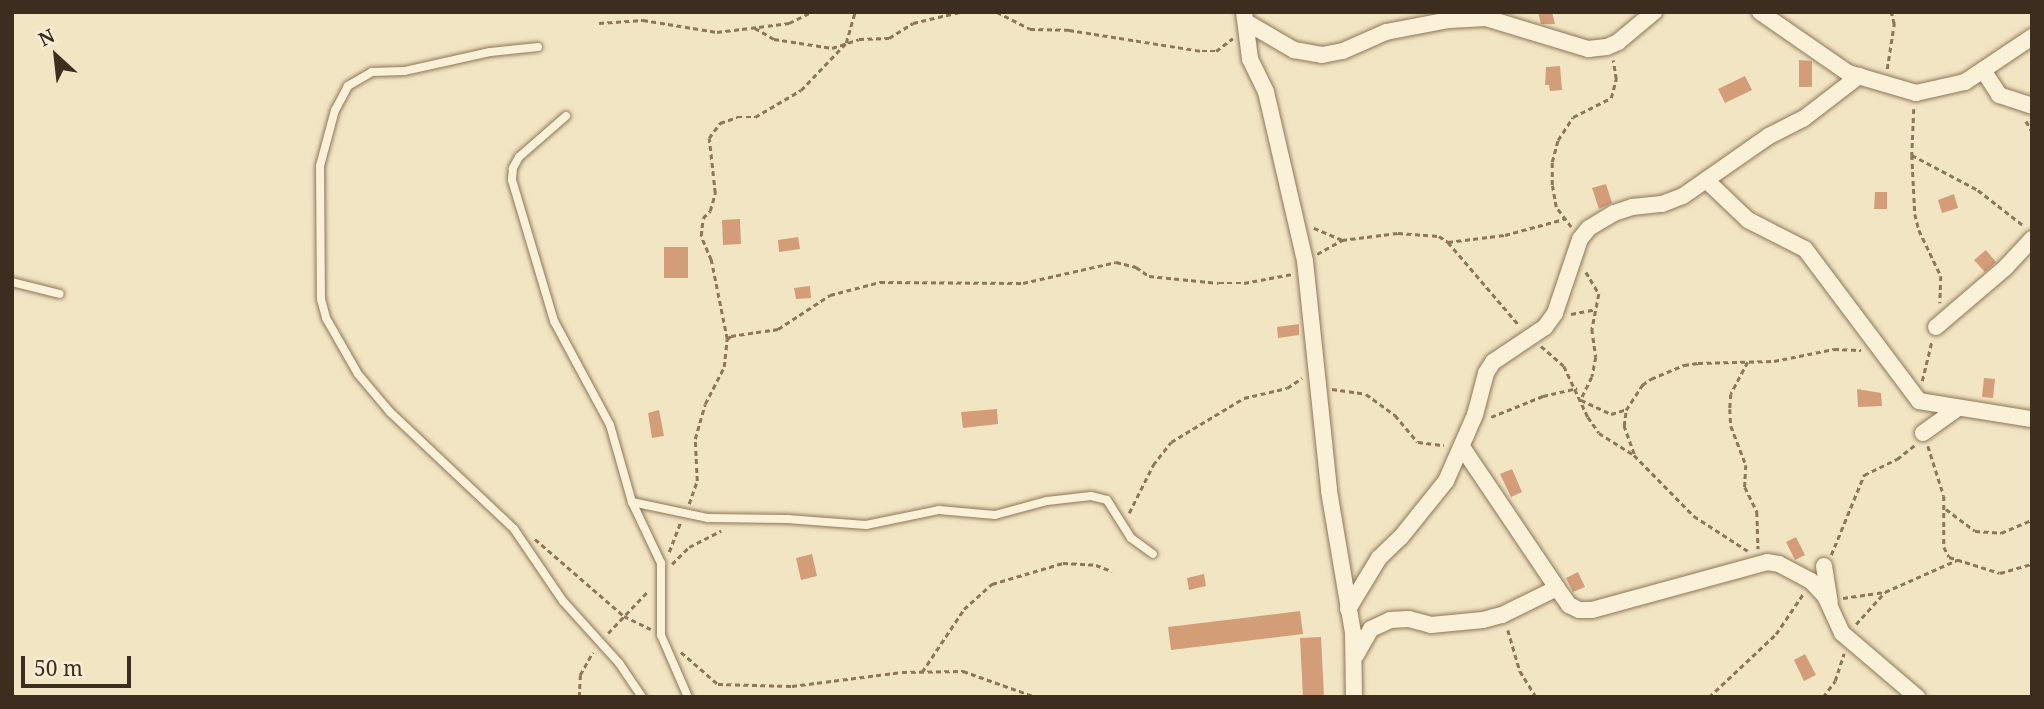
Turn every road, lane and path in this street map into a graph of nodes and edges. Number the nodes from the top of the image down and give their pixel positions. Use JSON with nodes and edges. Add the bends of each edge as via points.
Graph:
{"nodes":[{"id":1,"x":812,"y":12,"type":"edge"},
{"id":2,"x":855,"y":12,"type":"edge"},
{"id":3,"x":960,"y":12,"type":"edge"},
{"id":4,"x":997,"y":12,"type":"edge"},
{"id":5,"x":1654,"y":12,"type":"edge"},
{"id":6,"x":1760,"y":12,"type":"edge"},
{"id":7,"x":1891,"y":12,"type":"edge"},
{"id":8,"x":1245,"y":17,"type":"edge"},
{"id":9,"x":1636,"y":18,"type":"edge"},
{"id":10,"x":599,"y":23,"type":"dead end"},
{"id":11,"x":755,"y":28,"type":"junction"},
{"id":12,"x":2031,"y":35,"type":"edge"},
{"id":13,"x":846,"y":43,"type":"junction"},
{"id":14,"x":538,"y":47,"type":"dead end"},
{"id":15,"x":1607,"y":47,"type":"junction"},
{"id":16,"x":1983,"y":70,"type":"junction"},
{"id":17,"x":1859,"y":76,"type":"junction"},
{"id":18,"x":1892,"y":86,"type":"junction"},
{"id":19,"x":1916,"y":93,"type":"junction"},
{"id":20,"x":2032,"y":106,"type":"edge"},
{"id":21,"x":566,"y":116,"type":"dead end"},
{"id":22,"x":1912,"y":155,"type":"junction"},
{"id":23,"x":1706,"y":180,"type":"junction"},
{"id":24,"x":1565,"y":219,"type":"junction"},
{"id":25,"x":1297,"y":222,"type":"junction"},
{"id":26,"x":2032,"y":233,"type":"edge"},
{"id":27,"x":1580,"y":239,"type":"junction"},
{"id":28,"x":2032,"y":239,"type":"edge"},
{"id":29,"x":1342,"y":240,"type":"junction"},
{"id":30,"x":1448,"y":242,"type":"junction"},
{"id":31,"x":1306,"y":267,"type":"junction"},
{"id":32,"x":1586,"y":271,"type":"dead end"},
{"id":33,"x":12,"y":282,"type":"edge"},
{"id":34,"x":60,"y":294,"type":"dead end"},
{"id":35,"x":1936,"y":327,"type":"junction"},
{"id":36,"x":1530,"y":337,"type":"junction"},
{"id":37,"x":727,"y":340,"type":"junction"},
{"id":38,"x":1314,"y":353,"type":"junction"},
{"id":39,"x":1881,"y":354,"type":"junction"},
{"id":40,"x":1748,"y":362,"type":"junction"},
{"id":41,"x":1577,"y":388,"type":"junction"},
{"id":42,"x":1319,"y":389,"type":"junction"},
{"id":43,"x":1581,"y":400,"type":"junction"},
{"id":44,"x":1919,"y":401,"type":"junction"},
{"id":45,"x":1958,"y":408,"type":"junction"},
{"id":46,"x":1626,"y":410,"type":"junction"},
{"id":47,"x":1490,"y":418,"type":"dead end"},
{"id":48,"x":2032,"y":419,"type":"edge"},
{"id":49,"x":1923,"y":433,"type":"junction"},
{"id":50,"x":1462,"y":447,"type":"junction"},
{"id":51,"x":1634,"y":455,"type":"junction"},
{"id":52,"x":632,"y":502,"type":"junction"},
{"id":53,"x":1946,"y":509,"type":"junction"},
{"id":54,"x":685,"y":513,"type":"junction"},
{"id":55,"x":2032,"y":520,"type":"edge"},
{"id":56,"x":1123,"y":524,"type":"junction"},
{"id":57,"x":514,"y":529,"type":"junction"},
{"id":58,"x":726,"y":530,"type":"dead end"},
{"id":59,"x":1153,"y":554,"type":"dead end"},
{"id":60,"x":1763,"y":560,"type":"junction"},
{"id":61,"x":1957,"y":560,"type":"junction"},
{"id":62,"x":2032,"y":564,"type":"edge"},
{"id":63,"x":1824,"y":566,"type":"joint"},
{"id":64,"x":662,"y":571,"type":"junction"},
{"id":65,"x":1112,"y":571,"type":"dead end"},
{"id":66,"x":1811,"y":581,"type":"junction"},
{"id":67,"x":1557,"y":588,"type":"junction"},
{"id":68,"x":1885,"y":592,"type":"junction"},
{"id":69,"x":1830,"y":601,"type":"junction"},
{"id":70,"x":1348,"y":609,"type":"junction"},
{"id":71,"x":1502,"y":615,"type":"junction"},
{"id":72,"x":624,"y":616,"type":"junction"},
{"id":73,"x":662,"y":635,"type":"junction"},
{"id":74,"x":1844,"y":635,"type":"junction"},
{"id":75,"x":600,"y":641,"type":"junction"},
{"id":76,"x":1354,"y":658,"type":"junction"},
{"id":77,"x":922,"y":671,"type":"junction"},
{"id":78,"x":579,"y":697,"type":"edge"},
{"id":79,"x":642,"y":697,"type":"edge"},
{"id":80,"x":688,"y":697,"type":"edge"},
{"id":81,"x":1036,"y":697,"type":"edge"},
{"id":82,"x":1354,"y":697,"type":"edge"},
{"id":83,"x":1536,"y":697,"type":"edge"},
{"id":84,"x":1709,"y":697,"type":"edge"},
{"id":85,"x":1824,"y":697,"type":"edge"},
{"id":86,"x":1917,"y":697,"type":"edge"}],
"edges":[{"from":1,"to":11,"type":"path","via":[[789,23]]},
{"from":2,"to":13,"type":"path"},
{"from":3,"to":13,"type":"path","via":[[913,23],[889,38]]},
{"from":4,"to":8,"type":"path","via":[[1030,29],[1069,30],[1202,51],[1226,46]]},
{"from":5,"to":9,"type":"street"},
{"from":6,"to":17,"type":"street"},
{"from":7,"to":18,"type":"path","via":[[1894,24],[1886,62]]},
{"from":8,"to":15,"type":"street","via":[[1294,50],[1322,55],[1386,32],[1486,18],[1578,47]]},
{"from":8,"to":25,"type":"street","via":[[1250,60],[1266,92]]},
{"from":9,"to":15,"type":"street"},
{"from":10,"to":11,"type":"path","via":[[643,20],[717,32]]},
{"from":11,"to":13,"type":"path","via":[[774,39],[826,48]]},
{"from":12,"to":16,"type":"street"},
{"from":13,"to":37,"type":"path","via":[[801,90],[755,117],[720,123],[709,138],[715,193],[703,218],[701,236],[711,260]]},
{"from":14,"to":57,"type":"lane","via":[[359,77],[338,102],[320,166],[321,299],[343,352],[390,412]]},
{"from":15,"to":24,"type":"path","via":[[1616,72],[1614,91],[1606,102],[1566,123],[1552,162],[1556,207]]},
{"from":16,"to":19,"type":"street","via":[[1953,87]]},
{"from":16,"to":20,"type":"street","via":[[1999,95]]},
{"from":17,"to":18,"type":"street"},
{"from":17,"to":23,"type":"street","via":[[1803,119],[1769,136]]},
{"from":18,"to":19,"type":"street"},
{"from":19,"to":22,"type":"path"},
{"from":21,"to":52,"type":"lane","via":[[519,157],[512,180],[554,321],[610,425]]},
{"from":22,"to":26,"type":"path","via":[[1979,190]]},
{"from":22,"to":35,"type":"path","via":[[1919,230],[1941,276]]},
{"from":23,"to":27,"type":"street","via":[[1662,204],[1614,213]]},
{"from":23,"to":39,"type":"street","via":[[1748,220],[1805,249]]},
{"from":24,"to":27,"type":"path"},
{"from":24,"to":30,"type":"path","via":[[1505,235]]},
{"from":25,"to":29,"type":"path"},
{"from":25,"to":31,"type":"street"},
{"from":27,"to":36,"type":"street","via":[[1556,313]]},
{"from":28,"to":35,"type":"street"},
{"from":29,"to":30,"type":"path","via":[[1428,233]]},
{"from":29,"to":31,"type":"path"},
{"from":30,"to":36,"type":"path"},
{"from":31,"to":37,"type":"path","via":[[1244,283],[1149,276],[1116,262],[1011,284],[880,282],[821,299],[778,329],[731,335]]},
{"from":31,"to":38,"type":"street"},
{"from":32,"to":43,"type":"path","via":[[1599,294],[1592,329],[1596,357]]},
{"from":33,"to":34,"type":"lane"},
{"from":35,"to":44,"type":"path"},
{"from":36,"to":41,"type":"path","via":[[1564,366]]},
{"from":36,"to":50,"type":"street","via":[[1493,362],[1486,373]]},
{"from":37,"to":54,"type":"path","via":[[724,367],[705,404],[695,439],[697,481]]},
{"from":38,"to":42,"type":"street"},
{"from":38,"to":56,"type":"path","via":[[1294,384],[1244,398],[1171,442],[1153,465]]},
{"from":39,"to":40,"type":"path","via":[[1842,348]]},
{"from":39,"to":44,"type":"street"},
{"from":40,"to":46,"type":"path","via":[[1684,365],[1642,385]]},
{"from":40,"to":60,"type":"path","via":[[1731,394],[1731,426],[1746,465],[1745,487],[1757,512]]},
{"from":41,"to":43,"type":"path"},
{"from":41,"to":47,"type":"path","via":[[1543,396]]},
{"from":42,"to":50,"type":"path","via":[[1366,394],[1395,415],[1418,442]]},
{"from":42,"to":70,"type":"street"},
{"from":43,"to":46,"type":"path","via":[[1611,414]]},
{"from":43,"to":51,"type":"path","via":[[1599,433]]},
{"from":44,"to":45,"type":"street"},
{"from":45,"to":48,"type":"street"},
{"from":45,"to":49,"type":"street"},
{"from":46,"to":51,"type":"path","via":[[1624,426]]},
{"from":49,"to":53,"type":"path"},
{"from":49,"to":63,"type":"path","via":[[1908,453],[1864,475],[1845,527]]},
{"from":50,"to":67,"type":"street"},
{"from":50,"to":70,"type":"street","via":[[1446,481],[1379,558]]},
{"from":51,"to":60,"type":"path","via":[[1694,516]]},
{"from":52,"to":54,"type":"lane"},
{"from":52,"to":64,"type":"lane"},
{"from":53,"to":55,"type":"path","via":[[1975,531],[2001,533]]},
{"from":53,"to":61,"type":"path","via":[[1944,547],[1948,557]]},
{"from":54,"to":56,"type":"lane","via":[[866,526],[939,510],[995,515],[1063,497],[1091,496],[1107,500]]},
{"from":54,"to":64,"type":"path"},
{"from":56,"to":59,"type":"lane","via":[[1131,538]]},
{"from":57,"to":72,"type":"path","via":[[559,557]]},
{"from":57,"to":75,"type":"lane","via":[[563,601]]},
{"from":58,"to":64,"type":"path","via":[[689,547]]},
{"from":60,"to":66,"type":"street"},
{"from":60,"to":67,"type":"street","via":[[1591,610],[1569,604]]},
{"from":61,"to":62,"type":"path","via":[[2000,573]]},
{"from":61,"to":68,"type":"path"},
{"from":63,"to":69,"type":"street"},
{"from":64,"to":72,"type":"path"},
{"from":64,"to":73,"type":"lane"},
{"from":65,"to":77,"type":"path","via":[[1096,565],[1063,564],[992,584],[964,609]]},
{"from":66,"to":69,"type":"street"},
{"from":66,"to":84,"type":"path","via":[[1776,634]]},
{"from":67,"to":71,"type":"street"},
{"from":68,"to":69,"type":"path"},
{"from":68,"to":74,"type":"path"},
{"from":69,"to":74,"type":"street"},
{"from":70,"to":76,"type":"street"},
{"from":71,"to":76,"type":"street","via":[[1457,625],[1390,620],[1371,629]]},
{"from":71,"to":83,"type":"path","via":[[1514,655]]},
{"from":72,"to":73,"type":"path"},
{"from":72,"to":75,"type":"path"},
{"from":73,"to":77,"type":"path","via":[[718,684],[793,686]]},
{"from":73,"to":80,"type":"lane"},
{"from":74,"to":85,"type":"path","via":[[1842,660]]},
{"from":74,"to":86,"type":"street"},
{"from":75,"to":78,"type":"path","via":[[580,674]]},
{"from":75,"to":79,"type":"lane"},
{"from":76,"to":82,"type":"street"},
{"from":77,"to":81,"type":"path","via":[[974,673]]}]}
